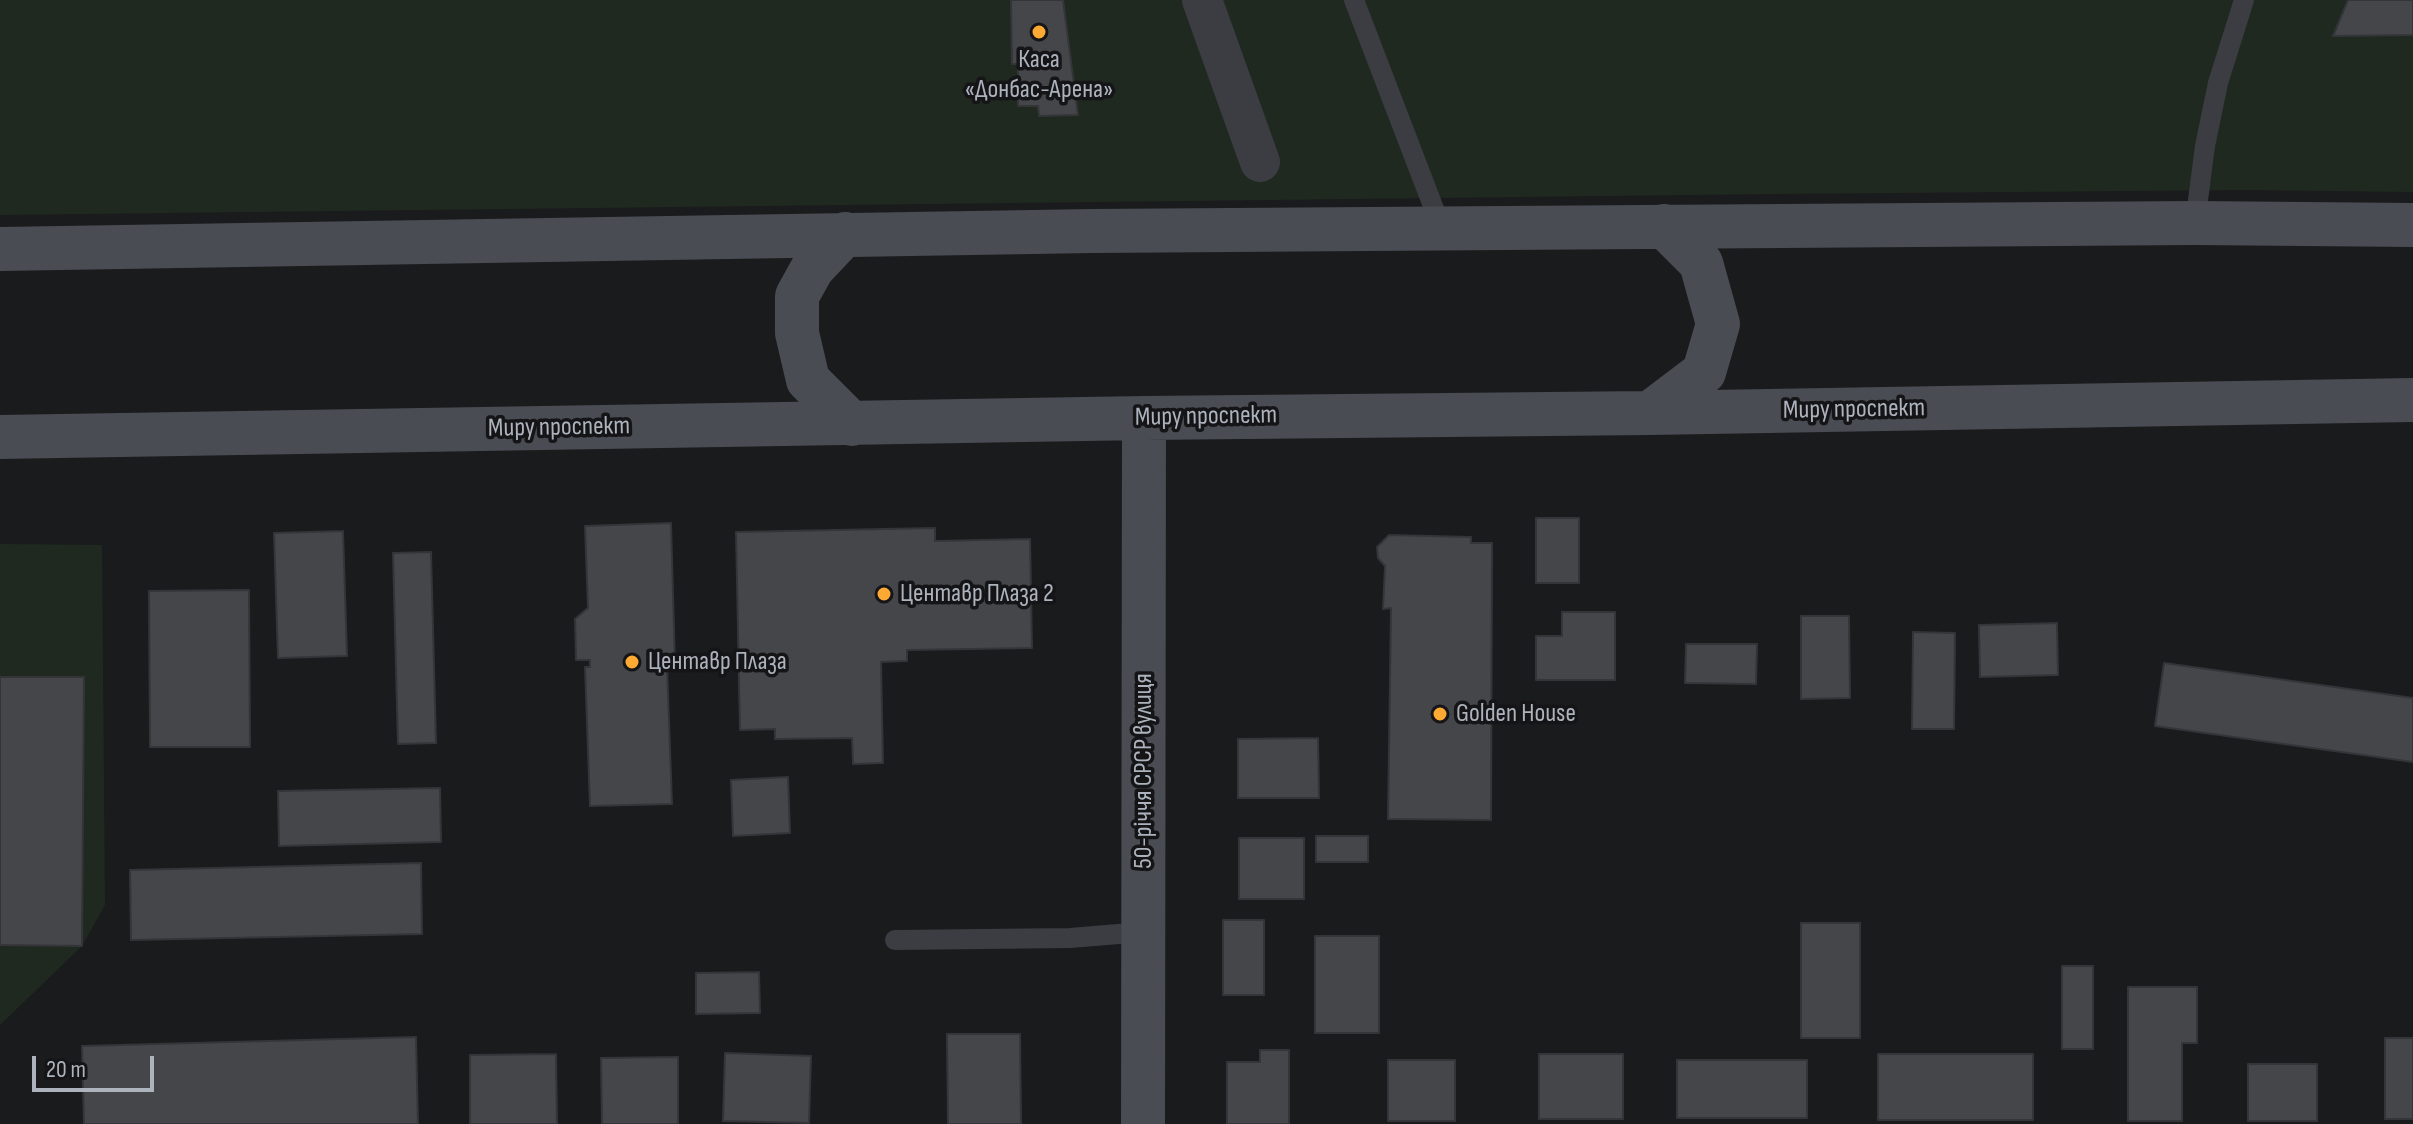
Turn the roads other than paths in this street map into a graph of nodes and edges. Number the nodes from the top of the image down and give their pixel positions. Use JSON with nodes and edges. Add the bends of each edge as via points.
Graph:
{"nodes":[{"id":1,"x":1202,"y":0,"type":"edge"},
{"id":2,"x":1354,"y":0,"type":"edge"},
{"id":3,"x":2244,"y":0,"type":"edge"},
{"id":4,"x":1260,"y":162,"type":"dead end"},
{"id":5,"x":2195,"y":223,"type":"junction"},
{"id":6,"x":2413,"y":225,"type":"edge"},
{"id":7,"x":1664,"y":226,"type":"junction"},
{"id":8,"x":1441,"y":227,"type":"junction"},
{"id":9,"x":845,"y":234,"type":"junction"},
{"id":10,"x":0,"y":249,"type":"edge"},
{"id":11,"x":2413,"y":400,"type":"edge"},
{"id":12,"x":1650,"y":413,"type":"junction"},
{"id":13,"x":1144,"y":418,"type":"junction"},
{"id":14,"x":852,"y":424,"type":"junction"},
{"id":15,"x":0,"y":437,"type":"edge"},
{"id":16,"x":1143,"y":932,"type":"junction"},
{"id":17,"x":895,"y":940,"type":"dead end"},
{"id":18,"x":1143,"y":1124,"type":"edge"}],
"edges":[{"from":1,"to":4,"type":"street"},
{"from":2,"to":8,"type":"lane"},
{"from":3,"to":5,"type":"lane","via":[[2218,83]]},
{"from":5,"to":6,"type":"main road"},
{"from":5,"to":7,"type":"main road"},
{"from":7,"to":8,"type":"main road"},
{"from":7,"to":12,"type":"main road","via":[[1701,263],[1718,324],[1704,372]]},
{"from":8,"to":9,"type":"main road"},
{"from":9,"to":10,"type":"main road"},
{"from":9,"to":14,"type":"main road","via":[[812,269],[797,296],[797,333],[808,380]]},
{"from":11,"to":12,"type":"main road","name":"Миру проспект"},
{"from":12,"to":13,"type":"main road","name":"Миру проспект"},
{"from":13,"to":14,"type":"main road","name":"Миру проспект"},
{"from":13,"to":16,"type":"main road","name":"50-річчя СРСР вулиця"},
{"from":14,"to":15,"type":"main road","name":"Миру проспект"},
{"from":16,"to":17,"type":"lane"},
{"from":16,"to":18,"type":"main road","name":"50-річчя СРСР вулиця"}]}
